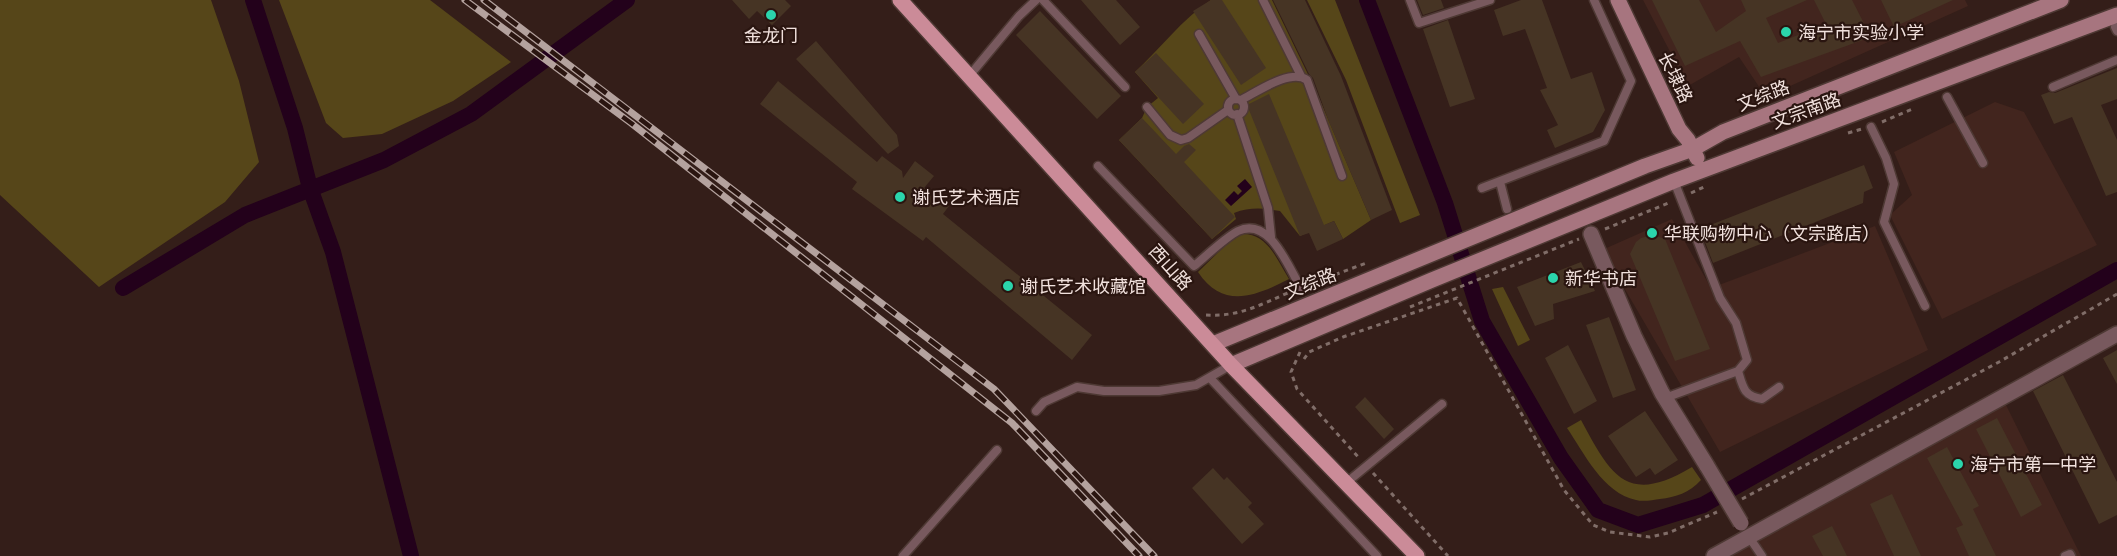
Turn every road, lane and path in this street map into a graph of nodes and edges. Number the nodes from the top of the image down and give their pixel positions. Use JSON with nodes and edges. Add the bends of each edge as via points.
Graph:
{"nodes":[{"id":1,"x":900,"y":0,"type":"edge"},
{"id":2,"x":1036,"y":0,"type":"edge"},
{"id":3,"x":1043,"y":0,"type":"edge"},
{"id":4,"x":1263,"y":0,"type":"edge"},
{"id":5,"x":1410,"y":0,"type":"edge"},
{"id":6,"x":1490,"y":0,"type":"edge"},
{"id":7,"x":1594,"y":0,"type":"edge"},
{"id":8,"x":1618,"y":0,"type":"edge"},
{"id":9,"x":2061,"y":0,"type":"edge"},
{"id":10,"x":2116,"y":24,"type":"edge"},
{"id":11,"x":1199,"y":34,"type":"dead end"},
{"id":12,"x":2117,"y":60,"type":"edge"},
{"id":13,"x":970,"y":75,"type":"junction"},
{"id":14,"x":1301,"y":76,"type":"junction"},
{"id":15,"x":1125,"y":87,"type":"dead end"},
{"id":16,"x":2053,"y":87,"type":"dead end"},
{"id":17,"x":1947,"y":97,"type":"dead end"},
{"id":18,"x":1238,"y":100,"type":"junction"},
{"id":19,"x":1148,"y":107,"type":"dead end"},
{"id":20,"x":1228,"y":110,"type":"junction"},
{"id":21,"x":1237,"y":114,"type":"junction"},
{"id":22,"x":1871,"y":126,"type":"dead end"},
{"id":23,"x":1693,"y":149,"type":"junction"},
{"id":24,"x":1983,"y":163,"type":"dead end"},
{"id":25,"x":1098,"y":166,"type":"dead end"},
{"id":26,"x":1703,"y":170,"type":"junction"},
{"id":27,"x":1342,"y":176,"type":"dead end"},
{"id":28,"x":1674,"y":181,"type":"junction"},
{"id":29,"x":1500,"y":182,"type":"junction"},
{"id":30,"x":1713,"y":183,"type":"dead end"},
{"id":31,"x":1482,"y":188,"type":"dead end"},
{"id":32,"x":1681,"y":198,"type":"junction"},
{"id":33,"x":1507,"y":210,"type":"dead end"},
{"id":34,"x":1591,"y":234,"type":"junction"},
{"id":35,"x":1271,"y":237,"type":"junction"},
{"id":36,"x":1301,"y":288,"type":"dead end"},
{"id":37,"x":2117,"y":294,"type":"edge"},
{"id":38,"x":1925,"y":306,"type":"dead end"},
{"id":39,"x":1408,"y":308,"type":"dead end"},
{"id":40,"x":1366,"y":323,"type":"dead end"},
{"id":41,"x":2117,"y":334,"type":"edge"},
{"id":42,"x":1324,"y":339,"type":"dead end"},
{"id":43,"x":1213,"y":344,"type":"junction"},
{"id":44,"x":1303,"y":347,"type":"dead end"},
{"id":45,"x":1304,"y":359,"type":"dead end"},
{"id":46,"x":1231,"y":365,"type":"junction"},
{"id":47,"x":1738,"y":371,"type":"junction"},
{"id":48,"x":1210,"y":378,"type":"junction"},
{"id":49,"x":1779,"y":387,"type":"dead end"},
{"id":50,"x":1665,"y":398,"type":"junction"},
{"id":51,"x":1442,"y":404,"type":"dead end"},
{"id":52,"x":1036,"y":411,"type":"dead end"},
{"id":53,"x":998,"y":450,"type":"dead end"},
{"id":54,"x":1367,"y":466,"type":"junction"},
{"id":55,"x":1347,"y":483,"type":"junction"},
{"id":56,"x":1734,"y":503,"type":"dead end"},
{"id":57,"x":1723,"y":508,"type":"dead end"},
{"id":58,"x":1745,"y":530,"type":"junction"},
{"id":59,"x":903,"y":556,"type":"edge"},
{"id":60,"x":1377,"y":556,"type":"edge"},
{"id":61,"x":1417,"y":556,"type":"edge"},
{"id":62,"x":1448,"y":556,"type":"edge"},
{"id":63,"x":1714,"y":556,"type":"edge"},
{"id":64,"x":1762,"y":556,"type":"edge"},
{"id":65,"x":2066,"y":556,"type":"edge"},
{"id":66,"x":2071,"y":556,"type":"edge"}],
"edges":[{"from":1,"to":13,"type":"main road","name":"西山路"},
{"from":2,"to":13,"type":"lane"},
{"from":3,"to":15,"type":"lane"},
{"from":4,"to":14,"type":"lane"},
{"from":5,"to":6,"type":"lane","via":[[1419,23]]},
{"from":7,"to":29,"type":"lane","via":[[1631,81],[1604,141]]},
{"from":8,"to":23,"type":"main road","name":"长埭路","via":[[1679,129]]},
{"from":9,"to":23,"type":"main road","name":"文综路","via":[[1723,132]]},
{"from":10,"to":26,"type":"main road","name":"文宗南路"},
{"from":11,"to":18,"type":"lane"},
{"from":12,"to":16,"type":"lane"},
{"from":13,"to":43,"type":"main road","name":"西山路"},
{"from":14,"to":18,"type":"lane","via":[[1291,75]]},
{"from":14,"to":27,"type":"lane","via":[[1306,80]]},
{"from":17,"to":24,"type":"lane"},
{"from":18,"to":20,"type":"lane","via":[[1229,102]]},
{"from":18,"to":21,"type":"lane","via":[[1244,107]]},
{"from":19,"to":20,"type":"lane","via":[[1170,135],[1181,140]]},
{"from":20,"to":21,"type":"lane"},
{"from":21,"to":35,"type":"lane","via":[[1268,208]]},
{"from":22,"to":38,"type":"lane","via":[[1894,184],[1884,222]]},
{"from":23,"to":26,"type":"main road","name":"长埭路"},
{"from":23,"to":43,"type":"main road","name":"文综路"},
{"from":25,"to":35,"type":"lane","via":[[1194,266],[1239,231],[1262,230]]},
{"from":26,"to":28,"type":"main road","name":"文宗南路"},
{"from":28,"to":32,"type":"lane"},
{"from":28,"to":46,"type":"main road","name":"文宗南路"},
{"from":29,"to":31,"type":"lane"},
{"from":29,"to":33,"type":"lane"},
{"from":30,"to":32,"type":"path"},
{"from":32,"to":34,"type":"path"},
{"from":32,"to":47,"type":"lane","via":[[1720,298],[1736,322],[1747,360]]},
{"from":34,"to":39,"type":"path"},
{"from":34,"to":50,"type":"street"},
{"from":35,"to":36,"type":"lane"},
{"from":37,"to":56,"type":"path","via":[[1999,362]]},
{"from":40,"to":42,"type":"path"},
{"from":41,"to":58,"type":"street"},
{"from":43,"to":46,"type":"main road","name":"西山路"},
{"from":44,"to":54,"type":"path","via":[[1291,372],[1297,389]]},
{"from":45,"to":57,"type":"path","via":[[1309,352],[1343,337],[1457,298],[1564,490],[1593,525],[1610,532],[1650,537],[1676,530]]},
{"from":46,"to":48,"type":"lane"},
{"from":46,"to":55,"type":"main road","name":"西山路"},
{"from":47,"to":49,"type":"lane","via":[[1742,387],[1750,397],[1762,399]]},
{"from":47,"to":50,"type":"lane"},
{"from":48,"to":52,"type":"lane","via":[[1196,386],[1159,391],[1077,387],[1044,402]]},
{"from":48,"to":60,"type":"lane"},
{"from":50,"to":58,"type":"street","bridge":true},
{"from":51,"to":54,"type":"lane"},
{"from":53,"to":59,"type":"lane"},
{"from":54,"to":55,"type":"lane"},
{"from":54,"to":62,"type":"path"},
{"from":55,"to":61,"type":"main road","name":"西山路"},
{"from":58,"to":63,"type":"street"},
{"from":58,"to":64,"type":"lane"},
{"from":65,"to":66,"type":"lane"}]}
